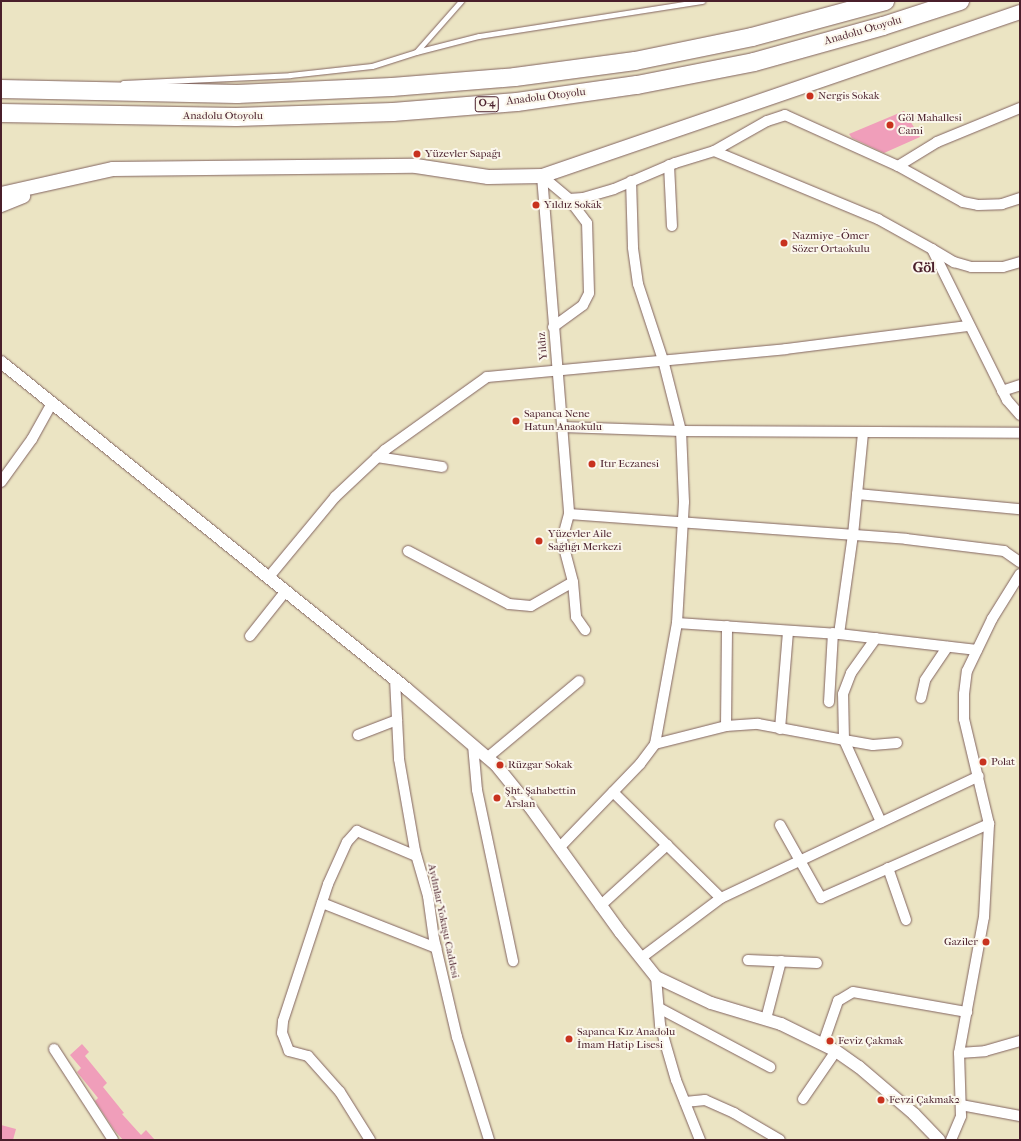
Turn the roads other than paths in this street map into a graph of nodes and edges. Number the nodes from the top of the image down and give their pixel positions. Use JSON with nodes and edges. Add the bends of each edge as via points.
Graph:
{"nodes":[{"id":1,"x":461,"y":1,"type":"edge"},
{"id":2,"x":702,"y":1,"type":"edge"},
{"id":3,"x":885,"y":1,"type":"edge"},
{"id":4,"x":960,"y":1,"type":"edge"},
{"id":5,"x":1020,"y":12,"type":"edge"},
{"id":6,"x":416,"y":52,"type":"junction"},
{"id":7,"x":1,"y":89,"type":"edge"},
{"id":8,"x":48,"y":91,"type":"junction"},
{"id":9,"x":1020,"y":108,"type":"edge"},
{"id":10,"x":1,"y":113,"type":"edge"},
{"id":11,"x":714,"y":151,"type":"junction"},
{"id":12,"x":669,"y":165,"type":"junction"},
{"id":13,"x":898,"y":166,"type":"junction"},
{"id":14,"x":542,"y":176,"type":"junction"},
{"id":15,"x":64,"y":179,"type":"junction"},
{"id":16,"x":631,"y":181,"type":"junction"},
{"id":17,"x":1,"y":194,"type":"edge"},
{"id":18,"x":1020,"y":198,"type":"edge"},
{"id":19,"x":570,"y":199,"type":"junction"},
{"id":20,"x":1,"y":205,"type":"edge"},
{"id":21,"x":672,"y":226,"type":"dead end"},
{"id":22,"x":932,"y":249,"type":"junction"},
{"id":23,"x":1020,"y":262,"type":"edge"},
{"id":24,"x":970,"y":326,"type":"junction"},
{"id":25,"x":553,"y":328,"type":"junction"},
{"id":26,"x":663,"y":360,"type":"junction"},
{"id":27,"x":1,"y":362,"type":"edge"},
{"id":28,"x":557,"y":369,"type":"junction"},
{"id":29,"x":1020,"y":385,"type":"edge"},
{"id":30,"x":1002,"y":391,"type":"junction"},
{"id":31,"x":52,"y":403,"type":"junction"},
{"id":32,"x":1020,"y":415,"type":"edge"},
{"id":33,"x":562,"y":426,"type":"junction"},
{"id":34,"x":681,"y":431,"type":"junction"},
{"id":35,"x":864,"y":433,"type":"junction"},
{"id":36,"x":1020,"y":433,"type":"edge"},
{"id":37,"x":377,"y":457,"type":"junction"},
{"id":38,"x":442,"y":467,"type":"dead end"},
{"id":39,"x":1,"y":482,"type":"edge"},
{"id":40,"x":857,"y":494,"type":"junction"},
{"id":41,"x":1020,"y":509,"type":"edge"},
{"id":42,"x":569,"y":514,"type":"junction"},
{"id":43,"x":683,"y":522,"type":"junction"},
{"id":44,"x":853,"y":535,"type":"junction"},
{"id":45,"x":408,"y":551,"type":"dead end"},
{"id":46,"x":1020,"y":562,"type":"edge"},
{"id":47,"x":1020,"y":574,"type":"edge"},
{"id":48,"x":268,"y":578,"type":"junction"},
{"id":49,"x":573,"y":582,"type":"junction"},
{"id":50,"x":285,"y":592,"type":"junction"},
{"id":51,"x":676,"y":623,"type":"junction"},
{"id":52,"x":727,"y":626,"type":"junction"},
{"id":53,"x":585,"y":630,"type":"dead end"},
{"id":54,"x":788,"y":630,"type":"junction"},
{"id":55,"x":836,"y":634,"type":"junction"},
{"id":56,"x":250,"y":636,"type":"dead end"},
{"id":57,"x":876,"y":638,"type":"junction"},
{"id":58,"x":946,"y":647,"type":"junction"},
{"id":59,"x":977,"y":650,"type":"junction"},
{"id":60,"x":395,"y":679,"type":"junction"},
{"id":61,"x":579,"y":681,"type":"dead end"},
{"id":62,"x":921,"y":698,"type":"dead end"},
{"id":63,"x":828,"y":702,"type":"dead end"},
{"id":64,"x":397,"y":720,"type":"junction"},
{"id":65,"x":726,"y":726,"type":"junction"},
{"id":66,"x":780,"y":729,"type":"junction"},
{"id":67,"x":358,"y":735,"type":"dead end"},
{"id":68,"x":844,"y":740,"type":"junction"},
{"id":69,"x":897,"y":743,"type":"dead end"},
{"id":70,"x":655,"y":744,"type":"junction"},
{"id":71,"x":473,"y":745,"type":"junction"},
{"id":72,"x":487,"y":758,"type":"junction"},
{"id":73,"x":979,"y":776,"type":"junction"},
{"id":74,"x":613,"y":792,"type":"junction"},
{"id":75,"x":881,"y":822,"type":"junction"},
{"id":76,"x":780,"y":824,"type":"dead end"},
{"id":77,"x":989,"y":824,"type":"junction"},
{"id":78,"x":667,"y":845,"type":"junction"},
{"id":79,"x":559,"y":848,"type":"junction"},
{"id":80,"x":416,"y":856,"type":"junction"},
{"id":81,"x":800,"y":861,"type":"junction"},
{"id":82,"x":888,"y":868,"type":"junction"},
{"id":83,"x":721,"y":898,"type":"junction"},
{"id":84,"x":322,"y":903,"type":"junction"},
{"id":85,"x":600,"y":906,"type":"junction"},
{"id":86,"x":906,"y":920,"type":"dead end"},
{"id":87,"x":436,"y":948,"type":"junction"},
{"id":88,"x":641,"y":958,"type":"junction"},
{"id":89,"x":748,"y":960,"type":"dead end"},
{"id":90,"x":513,"y":961,"type":"dead end"},
{"id":91,"x":781,"y":961,"type":"junction"},
{"id":92,"x":816,"y":963,"type":"dead end"},
{"id":93,"x":656,"y":977,"type":"junction"},
{"id":94,"x":659,"y":1008,"type":"junction"},
{"id":95,"x":967,"y":1012,"type":"junction"},
{"id":96,"x":766,"y":1020,"type":"junction"},
{"id":97,"x":1020,"y":1041,"type":"edge"},
{"id":98,"x":823,"y":1044,"type":"junction"},
{"id":99,"x":54,"y":1049,"type":"dead end"},
{"id":100,"x":836,"y":1051,"type":"junction"},
{"id":101,"x":959,"y":1053,"type":"junction"},
{"id":102,"x":770,"y":1067,"type":"dead end"},
{"id":103,"x":803,"y":1099,"type":"dead end"},
{"id":104,"x":685,"y":1102,"type":"junction"},
{"id":105,"x":961,"y":1105,"type":"junction"},
{"id":106,"x":1020,"y":1116,"type":"edge"},
{"id":107,"x":113,"y":1140,"type":"edge"},
{"id":108,"x":370,"y":1140,"type":"edge"},
{"id":109,"x":489,"y":1140,"type":"edge"},
{"id":110,"x":700,"y":1140,"type":"edge"},
{"id":111,"x":780,"y":1140,"type":"edge"},
{"id":112,"x":939,"y":1140,"type":"edge"},
{"id":113,"x":951,"y":1140,"type":"edge"}],
"edges":[{"from":1,"to":6,"type":"lane"},
{"from":2,"to":6,"type":"lane","via":[[479,36]]},
{"from":3,"to":8,"type":"highway","name":"Anadolu Otoyolu","number":"O-4","via":[[752,37],[635,61],[515,77],[392,87],[237,94]]},
{"from":4,"to":10,"type":"highway","name":"Anadolu Otoyolu","number":"O-4","via":[[883,26],[754,62],[637,85],[517,102],[393,112],[236,118]]},
{"from":5,"to":14,"type":"main road"},
{"from":6,"to":8,"type":"lane","via":[[372,66],[349,69],[290,75],[139,82]]},
{"from":7,"to":8,"type":"highway","name":"Anadolu Otoyolu","number":"O-4"},
{"from":9,"to":13,"type":"street","via":[[937,142]]},
{"from":11,"to":12,"type":"street"},
{"from":11,"to":13,"type":"street","via":[[767,121],[785,115]]},
{"from":11,"to":22,"type":"street","via":[[878,219]]},
{"from":12,"to":16,"type":"street"},
{"from":12,"to":21,"type":"street"},
{"from":13,"to":18,"type":"street","via":[[963,202],[978,205],[1002,204]]},
{"from":14,"to":15,"type":"main road","via":[[488,177],[416,166],[211,166],[113,169]]},
{"from":14,"to":19,"type":"street"},
{"from":14,"to":25,"type":"street","name":"Yıldız"},
{"from":15,"to":17,"type":"main road"},
{"from":15,"to":20,"type":"main road"},
{"from":16,"to":19,"type":"street","via":[[583,198]]},
{"from":16,"to":26,"type":"street","via":[[633,247],[638,284]]},
{"from":19,"to":25,"type":"street","via":[[587,223],[589,293],[583,305]]},
{"from":22,"to":23,"type":"street","via":[[954,262],[971,267],[1003,267]]},
{"from":22,"to":24,"type":"street"},
{"from":24,"to":26,"type":"street"},
{"from":24,"to":30,"type":"street"},
{"from":25,"to":28,"type":"street","name":"Yıldız"},
{"from":26,"to":28,"type":"street"},
{"from":26,"to":34,"type":"street"},
{"from":27,"to":31,"type":"street"},
{"from":28,"to":33,"type":"street","name":"Yıldız"},
{"from":28,"to":37,"type":"street","via":[[487,377],[429,416]]},
{"from":29,"to":30,"type":"street"},
{"from":30,"to":32,"type":"street"},
{"from":31,"to":39,"type":"street","via":[[32,439]]},
{"from":31,"to":48,"type":"street"},
{"from":33,"to":34,"type":"street"},
{"from":33,"to":42,"type":"street","name":"Yıldız"},
{"from":34,"to":35,"type":"street"},
{"from":34,"to":43,"type":"street"},
{"from":35,"to":36,"type":"street"},
{"from":35,"to":40,"type":"street"},
{"from":37,"to":38,"type":"street"},
{"from":37,"to":48,"type":"street","via":[[335,497]]},
{"from":40,"to":41,"type":"street"},
{"from":40,"to":44,"type":"street"},
{"from":42,"to":43,"type":"street"},
{"from":42,"to":49,"type":"street","name":"Yıldız","via":[[562,540]]},
{"from":43,"to":44,"type":"street"},
{"from":43,"to":51,"type":"street"},
{"from":44,"to":46,"type":"street","via":[[1004,551]]},
{"from":44,"to":55,"type":"street"},
{"from":45,"to":49,"type":"street","via":[[509,604],[531,606]]},
{"from":47,"to":59,"type":"street","via":[[992,619]]},
{"from":48,"to":50,"type":"street"},
{"from":49,"to":53,"type":"street","name":"Yıldız","via":[[576,617]]},
{"from":50,"to":56,"type":"street"},
{"from":50,"to":60,"type":"street"},
{"from":51,"to":52,"type":"street"},
{"from":51,"to":70,"type":"street"},
{"from":52,"to":54,"type":"street"},
{"from":52,"to":65,"type":"street"},
{"from":54,"to":55,"type":"street"},
{"from":54,"to":66,"type":"street"},
{"from":55,"to":57,"type":"street"},
{"from":55,"to":63,"type":"street"},
{"from":57,"to":58,"type":"street"},
{"from":57,"to":68,"type":"street","via":[[851,673],[843,694]]},
{"from":58,"to":59,"type":"street"},
{"from":58,"to":62,"type":"street","via":[[925,680]]},
{"from":59,"to":73,"type":"street","via":[[967,671],[964,719]]},
{"from":60,"to":64,"type":"street","name":"Aydınlar Yokuşu Caddesi"},
{"from":60,"to":71,"type":"street"},
{"from":61,"to":72,"type":"street"},
{"from":64,"to":67,"type":"street"},
{"from":64,"to":80,"type":"street","name":"Aydınlar Yokuşu Caddesi","via":[[399,759]]},
{"from":65,"to":66,"type":"street","via":[[758,724]]},
{"from":65,"to":70,"type":"street"},
{"from":66,"to":68,"type":"street"},
{"from":68,"to":69,"type":"street","via":[[873,745]]},
{"from":68,"to":75,"type":"street"},
{"from":70,"to":74,"type":"street"},
{"from":71,"to":72,"type":"street"},
{"from":71,"to":90,"type":"street","via":[[477,790]]},
{"from":72,"to":79,"type":"street","via":[[530,807]]},
{"from":73,"to":75,"type":"street"},
{"from":73,"to":77,"type":"street"},
{"from":74,"to":78,"type":"street"},
{"from":74,"to":79,"type":"street"},
{"from":75,"to":81,"type":"street"},
{"from":76,"to":81,"type":"street"},
{"from":77,"to":82,"type":"street"},
{"from":77,"to":95,"type":"street","via":[[984,917]]},
{"from":78,"to":83,"type":"street"},
{"from":78,"to":85,"type":"street"},
{"from":79,"to":85,"type":"street"},
{"from":80,"to":84,"type":"street","via":[[357,831],[347,842]]},
{"from":80,"to":87,"type":"street","name":"Aydınlar Yokuşu Caddesi","via":[[428,896]]},
{"from":81,"to":82,"type":"street","via":[[821,898]]},
{"from":81,"to":83,"type":"street"},
{"from":82,"to":86,"type":"street"},
{"from":83,"to":88,"type":"street"},
{"from":84,"to":87,"type":"street"},
{"from":84,"to":108,"type":"street","via":[[282,1020],[282,1033],[290,1051],[308,1056],[340,1092]]},
{"from":85,"to":88,"type":"street"},
{"from":87,"to":109,"type":"street","name":"Aydınlar Yokuşu Caddesi","via":[[457,1037]]},
{"from":88,"to":93,"type":"street"},
{"from":89,"to":91,"type":"street"},
{"from":91,"to":92,"type":"street"},
{"from":91,"to":96,"type":"street"},
{"from":93,"to":94,"type":"street"},
{"from":93,"to":96,"type":"street","via":[[711,1003]]},
{"from":94,"to":102,"type":"street"},
{"from":94,"to":104,"type":"street","via":[[660,1025]]},
{"from":95,"to":98,"type":"street","via":[[853,992],[838,1001]]},
{"from":95,"to":101,"type":"street"},
{"from":96,"to":98,"type":"street"},
{"from":97,"to":101,"type":"street","via":[[985,1051]]},
{"from":98,"to":100,"type":"street"},
{"from":99,"to":107,"type":"street"},
{"from":100,"to":103,"type":"street"},
{"from":100,"to":112,"type":"street","via":[[859,1067],[914,1114]]},
{"from":101,"to":105,"type":"street"},
{"from":104,"to":110,"type":"street"},
{"from":104,"to":111,"type":"street","via":[[705,1100],[734,1113]]},
{"from":105,"to":106,"type":"street"},
{"from":105,"to":113,"type":"street","via":[[962,1116]]}]}
